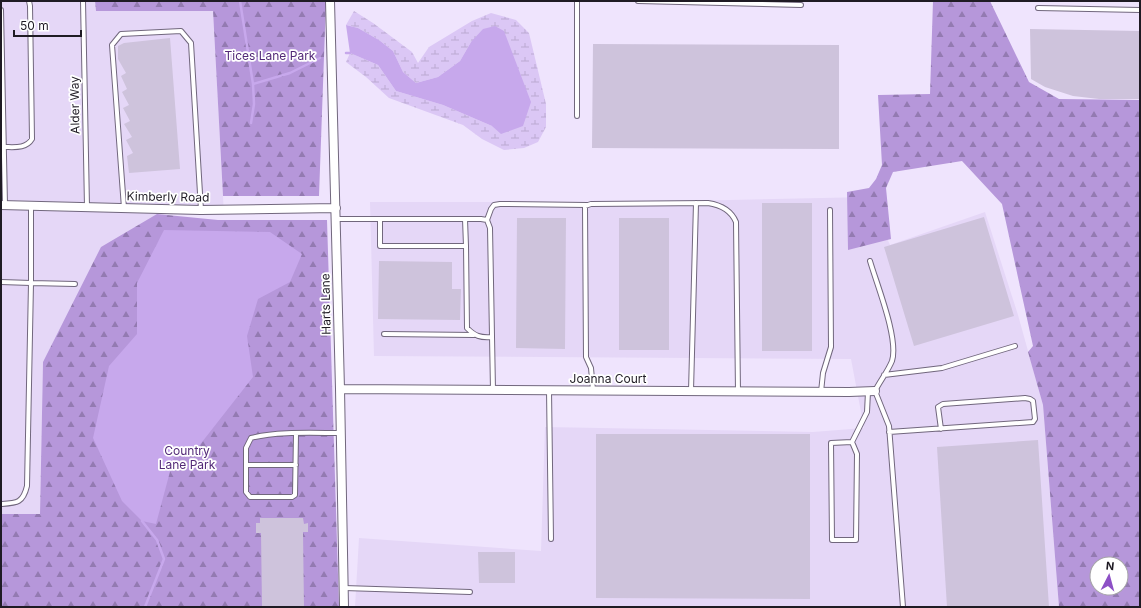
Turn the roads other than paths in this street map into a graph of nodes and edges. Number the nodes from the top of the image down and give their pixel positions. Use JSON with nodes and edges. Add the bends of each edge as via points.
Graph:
{"nodes":[{"id":1,"x":29,"y":1,"type":"edge"},
{"id":2,"x":84,"y":1,"type":"edge"},
{"id":3,"x":330,"y":1,"type":"edge"},
{"id":4,"x":578,"y":1,"type":"edge"},
{"id":5,"x":638,"y":1,"type":"edge"},
{"id":6,"x":801,"y":5,"type":"dead end"},
{"id":7,"x":1038,"y":8,"type":"dead end"},
{"id":8,"x":1,"y":10,"type":"edge"},
{"id":9,"x":1140,"y":10,"type":"edge"},
{"id":10,"x":577,"y":116,"type":"dead end"},
{"id":11,"x":4,"y":148,"type":"junction"},
{"id":12,"x":696,"y":203,"type":"junction"},
{"id":13,"x":3,"y":205,"type":"edge"},
{"id":14,"x":587,"y":205,"type":"junction"},
{"id":15,"x":31,"y":206,"type":"junction"},
{"id":16,"x":87,"y":208,"type":"junction"},
{"id":17,"x":336,"y":208,"type":"junction"},
{"id":18,"x":124,"y":209,"type":"junction"},
{"id":19,"x":201,"y":210,"type":"junction"},
{"id":20,"x":830,"y":210,"type":"dead end"},
{"id":21,"x":336,"y":219,"type":"junction"},
{"id":22,"x":380,"y":219,"type":"junction"},
{"id":23,"x":465,"y":219,"type":"junction"},
{"id":24,"x":487,"y":220,"type":"junction"},
{"id":25,"x":466,"y":246,"type":"junction"},
{"id":26,"x":870,"y":261,"type":"dead end"},
{"id":27,"x":1,"y":282,"type":"edge"},
{"id":28,"x":31,"y":283,"type":"junction"},
{"id":29,"x":75,"y":284,"type":"dead end"},
{"id":30,"x":384,"y":334,"type":"dead end"},
{"id":31,"x":474,"y":335,"type":"junction"},
{"id":32,"x":492,"y":337,"type":"junction"},
{"id":33,"x":1016,"y":346,"type":"dead end"},
{"id":34,"x":884,"y":375,"type":"junction"},
{"id":35,"x":340,"y":389,"type":"junction"},
{"id":36,"x":493,"y":390,"type":"junction"},
{"id":37,"x":549,"y":390,"type":"junction"},
{"id":38,"x":594,"y":391,"type":"junction"},
{"id":39,"x":691,"y":391,"type":"junction"},
{"id":40,"x":871,"y":391,"type":"junction"},
{"id":41,"x":738,"y":392,"type":"junction"},
{"id":42,"x":820,"y":392,"type":"junction"},
{"id":43,"x":941,"y":429,"type":"junction"},
{"id":44,"x":889,"y":432,"type":"junction"},
{"id":45,"x":341,"y":433,"type":"junction"},
{"id":46,"x":296,"y":434,"type":"junction"},
{"id":47,"x":852,"y":442,"type":"junction"},
{"id":48,"x":246,"y":465,"type":"junction"},
{"id":49,"x":296,"y":465,"type":"junction"},
{"id":50,"x":1,"y":504,"type":"edge"},
{"id":51,"x":551,"y":540,"type":"dead end"},
{"id":52,"x":343,"y":588,"type":"junction"},
{"id":53,"x":470,"y":592,"type":"dead end"},
{"id":54,"x":344,"y":607,"type":"edge"},
{"id":55,"x":903,"y":607,"type":"edge"}],
"edges":[{"from":1,"to":11,"type":"lane","via":[[32,139],[22,146]]},
{"from":2,"to":16,"type":"lane","name":"Alder Way"},
{"from":3,"to":17,"type":"street","name":"Harts Lane"},
{"from":4,"to":10,"type":"lane"},
{"from":5,"to":6,"type":"lane"},
{"from":7,"to":9,"type":"lane"},
{"from":8,"to":11,"type":"lane"},
{"from":11,"to":13,"type":"lane"},
{"from":12,"to":14,"type":"lane"},
{"from":12,"to":39,"type":"lane"},
{"from":12,"to":41,"type":"lane","via":[[724,208],[731,213],[736,222]]},
{"from":13,"to":15,"type":"street","name":"Kimberly Road"},
{"from":14,"to":24,"type":"lane","via":[[500,204],[494,205]]},
{"from":14,"to":38,"type":"lane","via":[[586,357],[591,368]]},
{"from":15,"to":16,"type":"street","name":"Kimberly Road"},
{"from":15,"to":28,"type":"lane"},
{"from":16,"to":18,"type":"street","name":"Kimberly Road"},
{"from":17,"to":19,"type":"street","name":"Kimberly Road"},
{"from":17,"to":21,"type":"street","name":"Harts Lane"},
{"from":18,"to":19,"type":"street","name":"Kimberly Road"},
{"from":18,"to":19,"type":"lane","via":[[112,45],[121,34],[181,31],[191,43]]},
{"from":20,"to":42,"type":"lane","via":[[831,347]]},
{"from":21,"to":22,"type":"lane"},
{"from":21,"to":35,"type":"street","name":"Harts Lane"},
{"from":22,"to":23,"type":"lane"},
{"from":22,"to":25,"type":"lane","via":[[380,246]]},
{"from":23,"to":24,"type":"lane"},
{"from":23,"to":25,"type":"lane"},
{"from":24,"to":32,"type":"lane","via":[[490,228]]},
{"from":25,"to":31,"type":"lane","via":[[467,328]]},
{"from":26,"to":34,"type":"lane","via":[[892,332],[892,361]]},
{"from":27,"to":28,"type":"lane"},
{"from":28,"to":29,"type":"lane"},
{"from":28,"to":50,"type":"lane","via":[[27,486],[22,500],[13,504]]},
{"from":30,"to":31,"type":"lane"},
{"from":31,"to":32,"type":"lane","via":[[481,338]]},
{"from":32,"to":36,"type":"lane"},
{"from":33,"to":34,"type":"lane","via":[[942,368]]},
{"from":34,"to":40,"type":"lane"},
{"from":35,"to":36,"type":"street","name":"Joanna Court"},
{"from":35,"to":45,"type":"street","name":"Harts Lane"},
{"from":36,"to":37,"type":"street","name":"Joanna Court"},
{"from":37,"to":38,"type":"street","name":"Joanna Court"},
{"from":37,"to":51,"type":"lane"},
{"from":38,"to":39,"type":"street","name":"Joanna Court"},
{"from":39,"to":41,"type":"street","name":"Joanna Court"},
{"from":40,"to":42,"type":"street","name":"Joanna Court"},
{"from":40,"to":44,"type":"lane","via":[[889,426]]},
{"from":40,"to":47,"type":"lane","via":[[867,412]]},
{"from":41,"to":42,"type":"street","name":"Joanna Court"},
{"from":43,"to":43,"type":"lane","via":[[1033,422],[1033,401],[1025,398],[943,404],[938,407]]},
{"from":43,"to":44,"type":"lane"},
{"from":44,"to":55,"type":"lane"},
{"from":45,"to":46,"type":"lane"},
{"from":45,"to":52,"type":"street","name":"Harts Lane"},
{"from":46,"to":48,"type":"lane","via":[[261,435],[251,438],[246,448]]},
{"from":46,"to":49,"type":"lane"},
{"from":47,"to":47,"type":"lane","via":[[831,443],[832,540],[856,540],[857,454]]},
{"from":48,"to":49,"type":"lane"},
{"from":48,"to":49,"type":"lane","via":[[246,492],[250,497],[296,495]]},
{"from":52,"to":53,"type":"lane"},
{"from":52,"to":54,"type":"street","name":"Harts Lane"}]}
